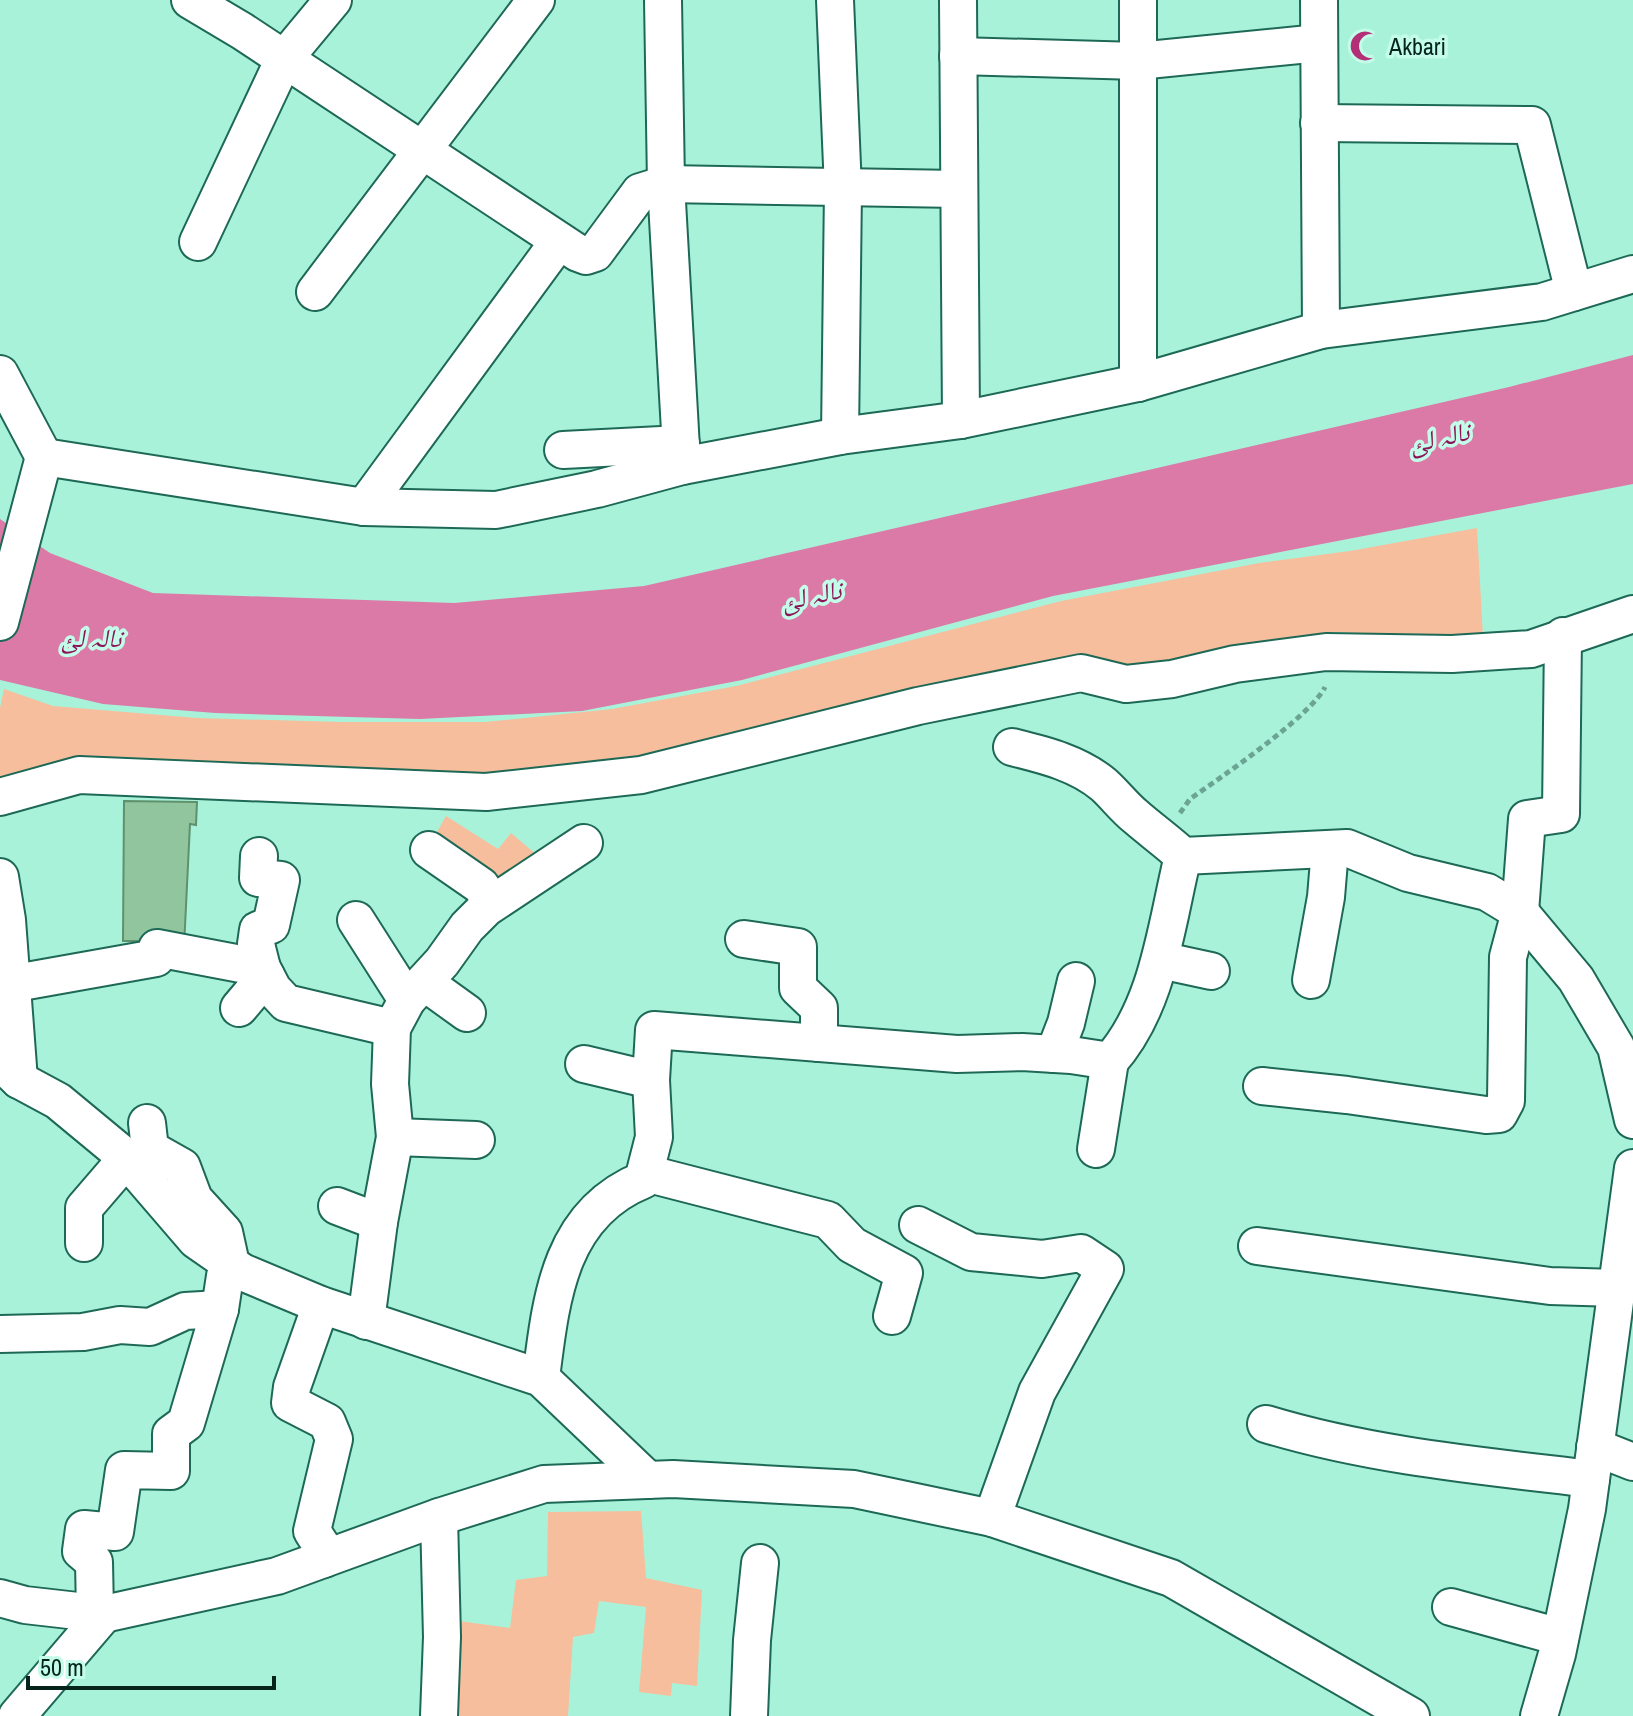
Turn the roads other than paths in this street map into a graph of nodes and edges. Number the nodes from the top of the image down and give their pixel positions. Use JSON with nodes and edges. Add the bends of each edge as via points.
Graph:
{"nodes":[{"id":1,"x":190,"y":0,"type":"edge"},
{"id":2,"x":333,"y":0,"type":"edge"},
{"id":3,"x":536,"y":0,"type":"edge"},
{"id":4,"x":663,"y":0,"type":"edge"},
{"id":5,"x":835,"y":0,"type":"edge"},
{"id":6,"x":958,"y":0,"type":"edge"},
{"id":7,"x":1138,"y":0,"type":"edge"},
{"id":8,"x":1319,"y":0,"type":"edge"},
{"id":9,"x":1319,"y":43,"type":"junction"},
{"id":10,"x":958,"y":56,"type":"junction"},
{"id":11,"x":284,"y":59,"type":"junction"},
{"id":12,"x":1138,"y":61,"type":"junction"},
{"id":13,"x":1319,"y":123,"type":"junction"},
{"id":14,"x":422,"y":150,"type":"junction"},
{"id":15,"x":666,"y":184,"type":"junction"},
{"id":16,"x":843,"y":189,"type":"junction"},
{"id":17,"x":959,"y":189,"type":"junction"},
{"id":18,"x":559,"y":241,"type":"junction"},
{"id":19,"x":198,"y":242,"type":"dead end"},
{"id":20,"x":1633,"y":274,"type":"edge"},
{"id":21,"x":315,"y":292,"type":"dead end"},
{"id":22,"x":1574,"y":292,"type":"junction"},
{"id":23,"x":1321,"y":330,"type":"junction"},
{"id":24,"x":0,"y":374,"type":"edge"},
{"id":25,"x":1138,"y":383,"type":"junction"},
{"id":26,"x":961,"y":420,"type":"junction"},
{"id":27,"x":840,"y":436,"type":"junction"},
{"id":28,"x":563,"y":450,"type":"dead end"},
{"id":29,"x":681,"y":455,"type":"junction"},
{"id":30,"x":44,"y":457,"type":"junction"},
{"id":31,"x":364,"y":507,"type":"junction"},
{"id":32,"x":1633,"y":614,"type":"edge"},
{"id":33,"x":0,"y":622,"type":"edge"},
{"id":34,"x":1563,"y":636,"type":"junction"},
{"id":35,"x":1012,"y":747,"type":"dead end"},
{"id":36,"x":0,"y":797,"type":"edge"},
{"id":37,"x":584,"y":843,"type":"dead end"},
{"id":38,"x":1173,"y":846,"type":"junction"},
{"id":39,"x":1330,"y":849,"type":"junction"},
{"id":40,"x":429,"y":850,"type":"dead end"},
{"id":41,"x":259,"y":856,"type":"dead end"},
{"id":42,"x":0,"y":877,"type":"edge"},
{"id":43,"x":508,"y":901,"type":"junction"},
{"id":44,"x":1520,"y":912,"type":"junction"},
{"id":45,"x":356,"y":920,"type":"dead end"},
{"id":46,"x":744,"y":939,"type":"dead end"},
{"id":47,"x":1160,"y":960,"type":"junction"},
{"id":48,"x":1211,"y":971,"type":"dead end"},
{"id":49,"x":264,"y":972,"type":"junction"},
{"id":50,"x":1311,"y":980,"type":"dead end"},
{"id":51,"x":1076,"y":981,"type":"dead end"},
{"id":52,"x":10,"y":984,"type":"junction"},
{"id":53,"x":408,"y":1003,"type":"junction"},
{"id":54,"x":239,"y":1008,"type":"dead end"},
{"id":55,"x":467,"y":1013,"type":"dead end"},
{"id":56,"x":819,"y":1043,"type":"junction"},
{"id":57,"x":1054,"y":1054,"type":"junction"},
{"id":58,"x":1110,"y":1061,"type":"junction"},
{"id":59,"x":584,"y":1064,"type":"dead end"},
{"id":60,"x":9,"y":1071,"type":"edge"},
{"id":61,"x":651,"y":1080,"type":"junction"},
{"id":62,"x":1262,"y":1086,"type":"dead end"},
{"id":63,"x":1632,"y":1113,"type":"edge"},
{"id":64,"x":147,"y":1123,"type":"dead end"},
{"id":65,"x":395,"y":1137,"type":"junction"},
{"id":66,"x":476,"y":1140,"type":"dead end"},
{"id":67,"x":1096,"y":1149,"type":"dead end"},
{"id":68,"x":127,"y":1158,"type":"junction"},
{"id":69,"x":1633,"y":1168,"type":"edge"},
{"id":70,"x":645,"y":1173,"type":"junction"},
{"id":71,"x":337,"y":1206,"type":"dead end"},
{"id":72,"x":379,"y":1222,"type":"junction"},
{"id":73,"x":918,"y":1225,"type":"dead end"},
{"id":74,"x":84,"y":1243,"type":"dead end"},
{"id":75,"x":1257,"y":1246,"type":"dead end"},
{"id":76,"x":236,"y":1268,"type":"junction"},
{"id":77,"x":1623,"y":1272,"type":"edge"},
{"id":78,"x":321,"y":1305,"type":"junction"},
{"id":79,"x":220,"y":1309,"type":"junction"},
{"id":80,"x":892,"y":1316,"type":"dead end"},
{"id":81,"x":366,"y":1321,"type":"junction"},
{"id":82,"x":0,"y":1334,"type":"edge"},
{"id":83,"x":541,"y":1378,"type":"junction"},
{"id":84,"x":1266,"y":1424,"type":"dead end"},
{"id":85,"x":1633,"y":1462,"type":"edge"},
{"id":86,"x":1593,"y":1463,"type":"junction"},
{"id":87,"x":648,"y":1480,"type":"junction"},
{"id":88,"x":439,"y":1517,"type":"junction"},
{"id":89,"x":992,"y":1518,"type":"junction"},
{"id":90,"x":324,"y":1559,"type":"junction"},
{"id":91,"x":760,"y":1563,"type":"dead end"},
{"id":92,"x":0,"y":1598,"type":"edge"},
{"id":93,"x":1451,"y":1607,"type":"dead end"},
{"id":94,"x":100,"y":1614,"type":"junction"},
{"id":95,"x":1560,"y":1637,"type":"junction"},
{"id":96,"x":17,"y":1716,"type":"edge"},
{"id":97,"x":439,"y":1716,"type":"edge"},
{"id":98,"x":749,"y":1716,"type":"edge"},
{"id":99,"x":1411,"y":1716,"type":"edge"},
{"id":100,"x":1539,"y":1716,"type":"edge"}],
"edges":[{"from":1,"to":11,"type":"street"},
{"from":2,"to":11,"type":"street"},
{"from":3,"to":14,"type":"street"},
{"from":4,"to":15,"type":"street"},
{"from":5,"to":16,"type":"street"},
{"from":6,"to":10,"type":"street"},
{"from":7,"to":12,"type":"street"},
{"from":8,"to":9,"type":"street"},
{"from":9,"to":12,"type":"street"},
{"from":9,"to":13,"type":"street"},
{"from":10,"to":12,"type":"street"},
{"from":10,"to":17,"type":"street"},
{"from":11,"to":14,"type":"street"},
{"from":11,"to":19,"type":"street"},
{"from":12,"to":25,"type":"street"},
{"from":13,"to":22,"type":"street","via":[[1532,125]]},
{"from":13,"to":23,"type":"street"},
{"from":14,"to":18,"type":"street"},
{"from":14,"to":21,"type":"street"},
{"from":15,"to":16,"type":"street"},
{"from":15,"to":18,"type":"street","via":[[640,192],[595,253],[586,256]]},
{"from":15,"to":29,"type":"street"},
{"from":16,"to":17,"type":"street"},
{"from":16,"to":27,"type":"street"},
{"from":17,"to":26,"type":"street"},
{"from":18,"to":31,"type":"street"},
{"from":20,"to":22,"type":"street"},
{"from":22,"to":23,"type":"street","via":[[1542,302]]},
{"from":23,"to":25,"type":"street"},
{"from":24,"to":30,"type":"street"},
{"from":25,"to":26,"type":"street"},
{"from":26,"to":27,"type":"street"},
{"from":27,"to":29,"type":"street"},
{"from":28,"to":29,"type":"street"},
{"from":29,"to":31,"type":"street","via":[[597,489],[496,510]]},
{"from":30,"to":31,"type":"street"},
{"from":30,"to":33,"type":"street"},
{"from":32,"to":34,"type":"street"},
{"from":34,"to":36,"type":"street","via":[[1531,649],[1374,655],[1340,651],[1126,684],[1081,673],[918,706],[626,777],[486,792],[79,775]]},
{"from":34,"to":44,"type":"street","via":[[1561,814],[1527,819]]},
{"from":35,"to":38,"type":"street","via":[[1074,766],[1103,784]]},
{"from":37,"to":43,"type":"street"},
{"from":38,"to":39,"type":"street"},
{"from":38,"to":47,"type":"street"},
{"from":39,"to":44,"type":"street","via":[[1347,848],[1408,873],[1487,892]]},
{"from":39,"to":50,"type":"street"},
{"from":40,"to":43,"type":"street"},
{"from":41,"to":49,"type":"street","via":[[258,878],[281,880],[271,925],[258,930]]},
{"from":42,"to":52,"type":"street"},
{"from":43,"to":53,"type":"street","via":[[467,927]]},
{"from":44,"to":62,"type":"street","via":[[1508,957],[1506,1101],[1499,1114]]},
{"from":44,"to":63,"type":"street","via":[[1576,979],[1616,1047]]},
{"from":45,"to":53,"type":"street"},
{"from":46,"to":56,"type":"street","via":[[798,947],[798,988],[819,1008]]},
{"from":47,"to":48,"type":"street"},
{"from":47,"to":58,"type":"street","via":[[1145,1001]]},
{"from":49,"to":52,"type":"street","via":[[157,948],[156,958]]},
{"from":49,"to":53,"type":"street","via":[[286,1003]]},
{"from":49,"to":54,"type":"street"},
{"from":51,"to":57,"type":"street"},
{"from":52,"to":60,"type":"street"},
{"from":53,"to":55,"type":"street"},
{"from":53,"to":65,"type":"street","via":[[390,1084]]},
{"from":56,"to":57,"type":"street","via":[[957,1054]]},
{"from":56,"to":61,"type":"street","via":[[654,1030]]},
{"from":57,"to":58,"type":"street"},
{"from":58,"to":67,"type":"street"},
{"from":59,"to":61,"type":"street"},
{"from":60,"to":68,"type":"street","via":[[58,1101]]},
{"from":61,"to":70,"type":"street","via":[[654,1137]]},
{"from":64,"to":76,"type":"street","via":[[150,1149],[182,1167],[194,1199],[224,1232]]},
{"from":65,"to":66,"type":"street"},
{"from":65,"to":72,"type":"street"},
{"from":68,"to":74,"type":"street","via":[[84,1208]]},
{"from":68,"to":76,"type":"street","via":[[196,1240]]},
{"from":69,"to":77,"type":"street"},
{"from":70,"to":80,"type":"street","via":[[828,1220],[852,1245],[904,1273]]},
{"from":70,"to":83,"type":"street","via":[[643,1180],[601,1204],[567,1253]]},
{"from":71,"to":72,"type":"street"},
{"from":72,"to":81,"type":"street"},
{"from":73,"to":89,"type":"street","via":[[971,1252],[1042,1259],[1081,1253],[1105,1269],[1037,1392]]},
{"from":75,"to":77,"type":"street","via":[[1550,1286]]},
{"from":76,"to":78,"type":"street"},
{"from":76,"to":79,"type":"street","via":[[225,1276]]},
{"from":77,"to":86,"type":"street"},
{"from":78,"to":81,"type":"street"},
{"from":78,"to":90,"type":"street","via":[[290,1403],[327,1422],[334,1439],[312,1531]]},
{"from":79,"to":82,"type":"street","via":[[185,1311],[150,1327]]},
{"from":79,"to":94,"type":"street","via":[[186,1423],[171,1434],[171,1471],[124,1470],[115,1532],[84,1529],[81,1551],[94,1562]]},
{"from":81,"to":83,"type":"street"},
{"from":83,"to":87,"type":"street"},
{"from":84,"to":86,"type":"street","via":[[1309,1437],[1471,1464]]},
{"from":85,"to":86,"type":"street"},
{"from":86,"to":95,"type":"street"},
{"from":87,"to":88,"type":"street","via":[[544,1484]]},
{"from":87,"to":89,"type":"street","via":[[854,1489]]},
{"from":88,"to":90,"type":"street"},
{"from":88,"to":97,"type":"street"},
{"from":89,"to":99,"type":"street","via":[[1171,1578]]},
{"from":90,"to":94,"type":"street","via":[[277,1576]]},
{"from":91,"to":98,"type":"street"},
{"from":92,"to":94,"type":"street"},
{"from":93,"to":95,"type":"street"},
{"from":94,"to":96,"type":"street"},
{"from":95,"to":100,"type":"street"}]}
